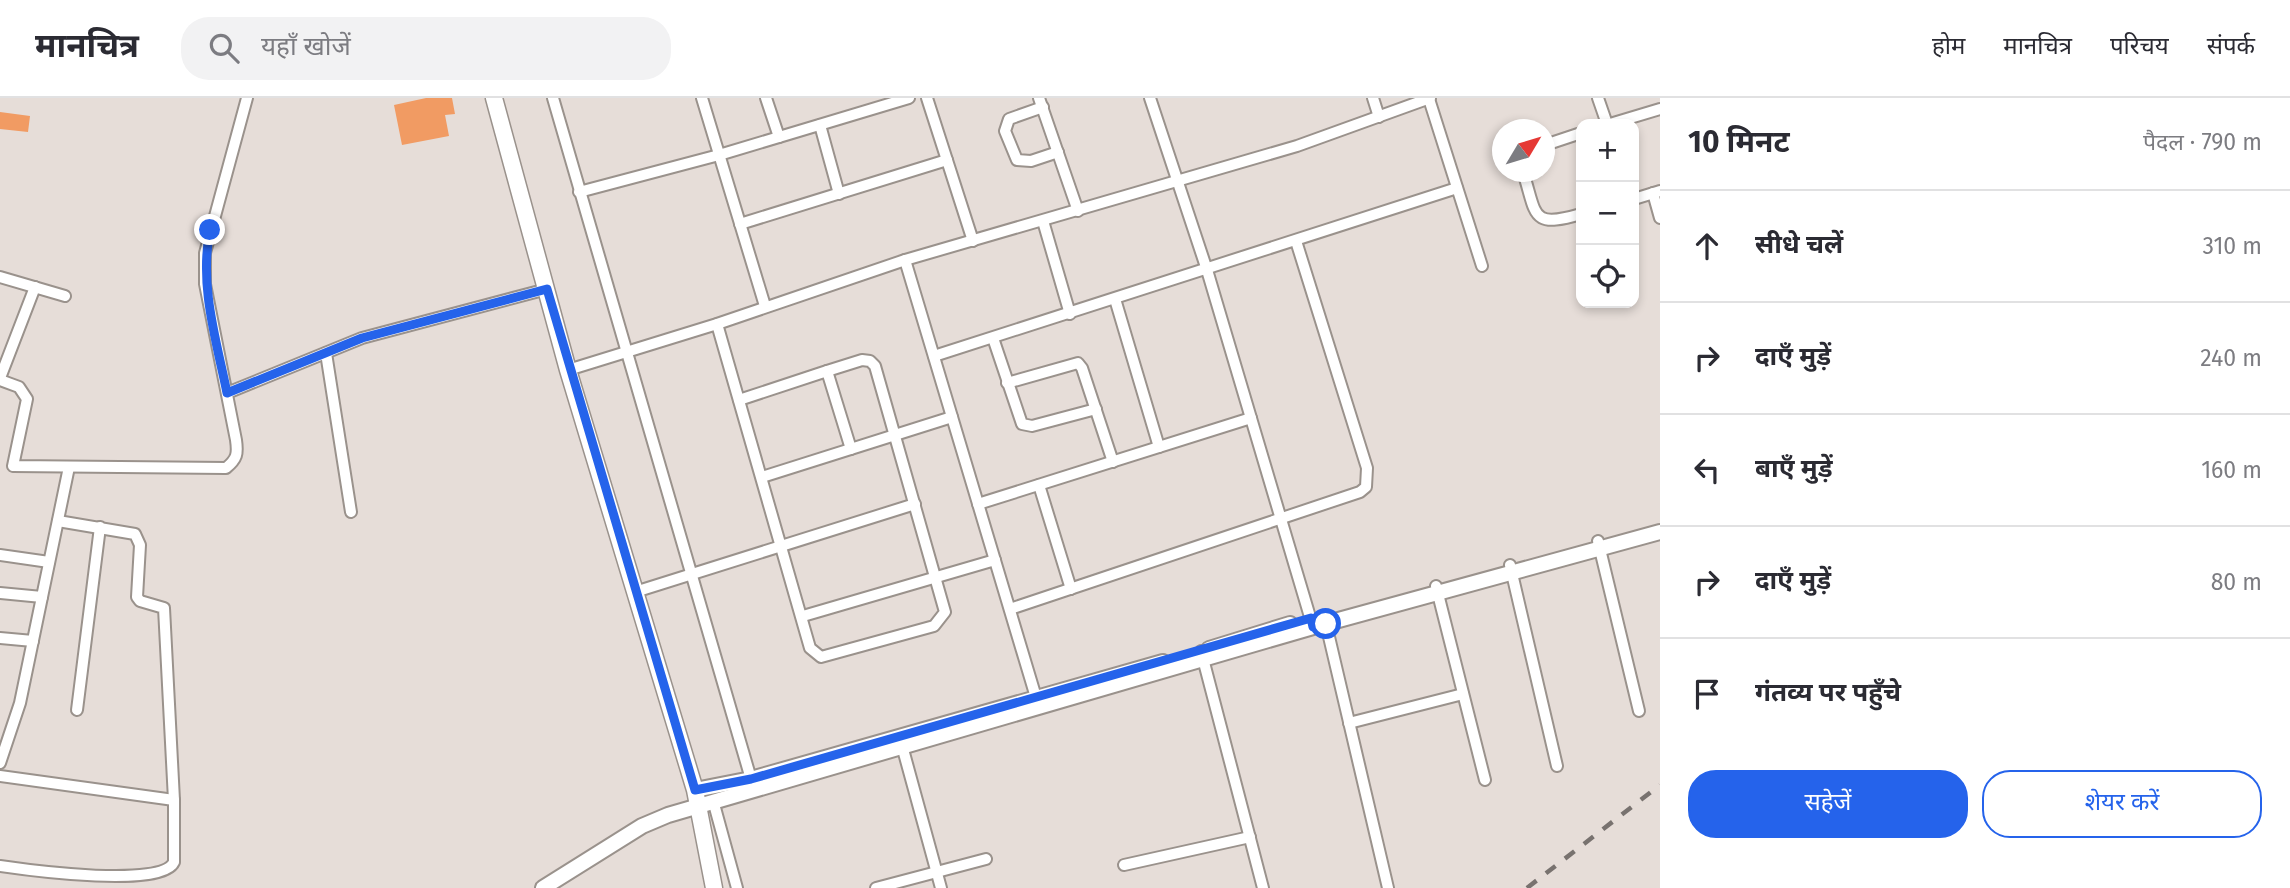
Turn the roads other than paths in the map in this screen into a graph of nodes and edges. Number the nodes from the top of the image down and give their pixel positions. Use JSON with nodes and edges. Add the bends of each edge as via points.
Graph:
{"nodes":[{"id":1,"x":247,"y":98,"type":"edge"},
{"id":2,"x":494,"y":98,"type":"edge"},
{"id":3,"x":552,"y":98,"type":"edge"},
{"id":4,"x":702,"y":98,"type":"edge"},
{"id":5,"x":766,"y":98,"type":"edge"},
{"id":6,"x":909,"y":98,"type":"edge"},
{"id":7,"x":928,"y":98,"type":"edge"},
{"id":8,"x":1150,"y":98,"type":"edge"},
{"id":9,"x":1373,"y":98,"type":"edge"},
{"id":10,"x":1430,"y":98,"type":"edge"},
{"id":11,"x":1598,"y":98,"type":"edge"},
{"id":12,"x":1041,"y":103,"type":"edge"},
{"id":13,"x":1660,"y":109,"type":"edge"},
{"id":14,"x":1379,"y":117,"type":"junction"},
{"id":15,"x":1607,"y":119,"type":"edge"},
{"id":16,"x":1626,"y":119,"type":"edge"},
{"id":17,"x":820,"y":125,"type":"junction"},
{"id":18,"x":1576,"y":135,"type":"edge"},
{"id":19,"x":779,"y":137,"type":"junction"},
{"id":20,"x":1555,"y":142,"type":"edge"},
{"id":21,"x":1058,"y":152,"type":"junction"},
{"id":22,"x":719,"y":155,"type":"junction"},
{"id":23,"x":947,"y":160,"type":"junction"},
{"id":24,"x":1175,"y":180,"type":"junction"},
{"id":25,"x":1526,"y":182,"type":"edge"},
{"id":26,"x":1457,"y":188,"type":"junction"},
{"id":27,"x":579,"y":192,"type":"junction"},
{"id":28,"x":1656,"y":192,"type":"edge"},
{"id":29,"x":839,"y":194,"type":"junction"},
{"id":30,"x":1639,"y":197,"type":"edge"},
{"id":31,"x":1078,"y":211,"type":"junction"},
{"id":32,"x":1576,"y":215,"type":"edge"},
{"id":33,"x":1660,"y":218,"type":"edge"},
{"id":34,"x":1043,"y":222,"type":"junction"},
{"id":35,"x":740,"y":224,"type":"junction"},
{"id":36,"x":973,"y":241,"type":"junction"},
{"id":37,"x":1296,"y":241,"type":"junction"},
{"id":38,"x":905,"y":260,"type":"junction"},
{"id":39,"x":1482,"y":267,"type":"dead end"},
{"id":40,"x":1206,"y":270,"type":"junction"},
{"id":41,"x":0,"y":277,"type":"edge"},
{"id":42,"x":35,"y":287,"type":"junction"},
{"id":43,"x":547,"y":289,"type":"junction"},
{"id":44,"x":65,"y":296,"type":"dead end"},
{"id":45,"x":1115,"y":299,"type":"junction"},
{"id":46,"x":765,"y":306,"type":"junction"},
{"id":47,"x":1070,"y":314,"type":"junction"},
{"id":48,"x":718,"y":324,"type":"junction"},
{"id":49,"x":993,"y":338,"type":"junction"},
{"id":50,"x":624,"y":352,"type":"junction"},
{"id":51,"x":326,"y":353,"type":"junction"},
{"id":52,"x":934,"y":356,"type":"junction"},
{"id":53,"x":568,"y":370,"type":"junction"},
{"id":54,"x":827,"y":372,"type":"junction"},
{"id":55,"x":0,"y":379,"type":"edge"},
{"id":56,"x":1007,"y":383,"type":"junction"},
{"id":57,"x":227,"y":393,"type":"junction"},
{"id":58,"x":740,"y":400,"type":"junction"},
{"id":59,"x":1096,"y":409,"type":"junction"},
{"id":60,"x":952,"y":417,"type":"junction"},
{"id":61,"x":1251,"y":418,"type":"junction"},
{"id":62,"x":895,"y":435,"type":"junction"},
{"id":63,"x":1159,"y":447,"type":"junction"},
{"id":64,"x":851,"y":449,"type":"junction"},
{"id":65,"x":1113,"y":462,"type":"junction"},
{"id":66,"x":0,"y":464,"type":"edge"},
{"id":67,"x":13,"y":466,"type":"junction"},
{"id":68,"x":69,"y":467,"type":"junction"},
{"id":69,"x":762,"y":477,"type":"junction"},
{"id":70,"x":1039,"y":485,"type":"junction"},
{"id":71,"x":915,"y":504,"type":"junction"},
{"id":72,"x":978,"y":504,"type":"junction"},
{"id":73,"x":351,"y":512,"type":"dead end"},
{"id":74,"x":58,"y":521,"type":"junction"},
{"id":75,"x":1281,"y":521,"type":"junction"},
{"id":76,"x":1660,"y":523,"type":"edge"},
{"id":77,"x":100,"y":527,"type":"junction"},
{"id":78,"x":1660,"y":532,"type":"edge"},
{"id":79,"x":1599,"y":544,"type":"junction"},
{"id":80,"x":782,"y":545,"type":"junction"},
{"id":81,"x":0,"y":555,"type":"edge"},
{"id":82,"x":995,"y":560,"type":"junction"},
{"id":83,"x":50,"y":562,"type":"junction"},
{"id":84,"x":1510,"y":569,"type":"junction"},
{"id":85,"x":690,"y":573,"type":"junction"},
{"id":86,"x":937,"y":577,"type":"junction"},
{"id":87,"x":1071,"y":589,"type":"junction"},
{"id":88,"x":1437,"y":589,"type":"junction"},
{"id":89,"x":635,"y":592,"type":"junction"},
{"id":90,"x":0,"y":593,"type":"edge"},
{"id":91,"x":42,"y":597,"type":"junction"},
{"id":92,"x":1010,"y":609,"type":"junction"},
{"id":93,"x":803,"y":616,"type":"junction"},
{"id":94,"x":1317,"y":623,"type":"junction"},
{"id":95,"x":0,"y":639,"type":"edge"},
{"id":96,"x":33,"y":641,"type":"junction"},
{"id":97,"x":1202,"y":656,"type":"junction"},
{"id":98,"x":1463,"y":694,"type":"junction"},
{"id":99,"x":1037,"y":703,"type":"junction"},
{"id":100,"x":77,"y":710,"type":"dead end"},
{"id":101,"x":1639,"y":711,"type":"dead end"},
{"id":102,"x":1349,"y":723,"type":"junction"},
{"id":103,"x":901,"y":743,"type":"junction"},
{"id":104,"x":0,"y":763,"type":"edge"},
{"id":105,"x":1558,"y":766,"type":"dead end"},
{"id":106,"x":0,"y":776,"type":"edge"},
{"id":107,"x":751,"y":779,"type":"junction"},
{"id":108,"x":1485,"y":780,"type":"dead end"},
{"id":109,"x":695,"y":790,"type":"junction"},
{"id":110,"x":174,"y":800,"type":"junction"},
{"id":111,"x":706,"y":806,"type":"junction"},
{"id":112,"x":1250,"y":837,"type":"junction"},
{"id":113,"x":986,"y":859,"type":"dead end"},
{"id":114,"x":1124,"y":865,"type":"dead end"},
{"id":115,"x":0,"y":866,"type":"edge"},
{"id":116,"x":937,"y":872,"type":"junction"},
{"id":117,"x":543,"y":888,"type":"edge"},
{"id":118,"x":714,"y":888,"type":"edge"},
{"id":119,"x":737,"y":888,"type":"edge"},
{"id":120,"x":876,"y":888,"type":"edge"},
{"id":121,"x":941,"y":888,"type":"edge"},
{"id":122,"x":1263,"y":888,"type":"edge"},
{"id":123,"x":1388,"y":888,"type":"edge"}],
"edges":[{"from":1,"to":57,"type":"street","via":[[205,253],[205,284]]},
{"from":2,"to":43,"type":"main road"},
{"from":3,"to":27,"type":"street"},
{"from":4,"to":22,"type":"street"},
{"from":5,"to":19,"type":"street"},
{"from":6,"to":17,"type":"street"},
{"from":7,"to":23,"type":"street"},
{"from":8,"to":24,"type":"street"},
{"from":9,"to":14,"type":"street"},
{"from":10,"to":14,"type":"street"},
{"from":10,"to":26,"type":"street"},
{"from":11,"to":15,"type":"street"},
{"from":12,"to":21,"type":"street"},
{"from":12,"to":21,"type":"street","via":[[1009,119],[1005,131],[1017,160],[1031,161]]},
{"from":13,"to":16,"type":"street"},
{"from":14,"to":24,"type":"street","via":[[1297,146]]},
{"from":17,"to":19,"type":"street"},
{"from":17,"to":29,"type":"street"},
{"from":18,"to":20,"type":"street"},
{"from":19,"to":22,"type":"street"},
{"from":21,"to":31,"type":"street"},
{"from":22,"to":27,"type":"street"},
{"from":22,"to":35,"type":"street"},
{"from":23,"to":29,"type":"street"},
{"from":23,"to":36,"type":"street"},
{"from":24,"to":31,"type":"street"},
{"from":24,"to":40,"type":"street"},
{"from":25,"to":32,"type":"street","via":[[1538,217],[1546,222]]},
{"from":26,"to":37,"type":"street"},
{"from":26,"to":39,"type":"street"},
{"from":27,"to":50,"type":"street"},
{"from":28,"to":30,"type":"street"},
{"from":28,"to":33,"type":"street"},
{"from":29,"to":35,"type":"street"},
{"from":31,"to":34,"type":"street"},
{"from":34,"to":36,"type":"street"},
{"from":34,"to":47,"type":"street"},
{"from":35,"to":46,"type":"street"},
{"from":36,"to":38,"type":"street"},
{"from":37,"to":40,"type":"street"},
{"from":37,"to":75,"type":"street","via":[[1369,478],[1360,492]]},
{"from":38,"to":46,"type":"street"},
{"from":38,"to":52,"type":"street"},
{"from":40,"to":45,"type":"street"},
{"from":40,"to":61,"type":"street"},
{"from":41,"to":42,"type":"street"},
{"from":42,"to":44,"type":"street"},
{"from":42,"to":55,"type":"street"},
{"from":43,"to":51,"type":"street","via":[[413,323]]},
{"from":43,"to":53,"type":"main road"},
{"from":45,"to":47,"type":"street"},
{"from":45,"to":63,"type":"street"},
{"from":46,"to":48,"type":"street"},
{"from":47,"to":49,"type":"street"},
{"from":48,"to":50,"type":"street"},
{"from":48,"to":58,"type":"street"},
{"from":49,"to":52,"type":"street"},
{"from":49,"to":56,"type":"street"},
{"from":50,"to":53,"type":"street"},
{"from":50,"to":85,"type":"street"},
{"from":51,"to":57,"type":"street"},
{"from":51,"to":73,"type":"street"},
{"from":52,"to":60,"type":"street"},
{"from":53,"to":89,"type":"main road"},
{"from":54,"to":58,"type":"street"},
{"from":54,"to":62,"type":"street","via":[[870,361]]},
{"from":54,"to":64,"type":"street"},
{"from":55,"to":67,"type":"street","via":[[19,387],[27,398]]},
{"from":56,"to":59,"type":"street","via":[[1018,419],[1026,427]]},
{"from":56,"to":59,"type":"street","via":[[1078,363]]},
{"from":57,"to":68,"type":"street","via":[[238,453],[226,468]]},
{"from":58,"to":69,"type":"street"},
{"from":59,"to":65,"type":"street"},
{"from":60,"to":62,"type":"street"},
{"from":60,"to":72,"type":"street"},
{"from":61,"to":63,"type":"street"},
{"from":61,"to":75,"type":"street"},
{"from":62,"to":64,"type":"street"},
{"from":62,"to":71,"type":"street"},
{"from":63,"to":65,"type":"street"},
{"from":64,"to":69,"type":"street"},
{"from":65,"to":70,"type":"street"},
{"from":66,"to":67,"type":"street"},
{"from":67,"to":68,"type":"street"},
{"from":68,"to":74,"type":"street"},
{"from":69,"to":80,"type":"street"},
{"from":70,"to":72,"type":"street"},
{"from":70,"to":87,"type":"street"},
{"from":71,"to":80,"type":"street"},
{"from":71,"to":86,"type":"street"},
{"from":72,"to":82,"type":"street"},
{"from":74,"to":77,"type":"street"},
{"from":74,"to":83,"type":"street"},
{"from":75,"to":87,"type":"street"},
{"from":75,"to":94,"type":"street"},
{"from":76,"to":79,"type":"street"},
{"from":77,"to":100,"type":"street"},
{"from":77,"to":110,"type":"street","via":[[139,539],[137,597],[164,608]]},
{"from":78,"to":79,"type":"street"},
{"from":79,"to":84,"type":"street"},
{"from":79,"to":101,"type":"street"},
{"from":80,"to":85,"type":"street"},
{"from":80,"to":93,"type":"street"},
{"from":81,"to":83,"type":"street"},
{"from":82,"to":86,"type":"street"},
{"from":82,"to":92,"type":"street"},
{"from":83,"to":91,"type":"street"},
{"from":84,"to":88,"type":"street"},
{"from":84,"to":105,"type":"street"},
{"from":85,"to":89,"type":"street"},
{"from":85,"to":107,"type":"street"},
{"from":86,"to":93,"type":"street"},
{"from":86,"to":93,"type":"street","via":[[945,612],[934,626],[821,657],[810,648]]},
{"from":87,"to":92,"type":"street"},
{"from":88,"to":94,"type":"street"},
{"from":88,"to":98,"type":"street"},
{"from":89,"to":109,"type":"main road"},
{"from":90,"to":91,"type":"street"},
{"from":91,"to":96,"type":"street"},
{"from":92,"to":99,"type":"street"},
{"from":94,"to":97,"type":"street"},
{"from":94,"to":102,"type":"street"},
{"from":95,"to":96,"type":"street"},
{"from":96,"to":104,"type":"street","via":[[20,703]]},
{"from":97,"to":99,"type":"street"},
{"from":97,"to":112,"type":"street"},
{"from":98,"to":102,"type":"street"},
{"from":98,"to":108,"type":"street"},
{"from":99,"to":103,"type":"street"},
{"from":102,"to":123,"type":"street"},
{"from":103,"to":107,"type":"street"},
{"from":103,"to":111,"type":"street"},
{"from":103,"to":116,"type":"street"},
{"from":106,"to":110,"type":"street"},
{"from":107,"to":109,"type":"street"},
{"from":109,"to":111,"type":"main road"},
{"from":110,"to":115,"type":"street","via":[[174,862],[164,879],[123,885]]},
{"from":111,"to":117,"type":"street","via":[[642,826]]},
{"from":111,"to":118,"type":"main road"},
{"from":111,"to":119,"type":"street"},
{"from":112,"to":114,"type":"street"},
{"from":112,"to":122,"type":"street"},
{"from":113,"to":116,"type":"street"},
{"from":116,"to":120,"type":"street"},
{"from":116,"to":121,"type":"street"}]}
